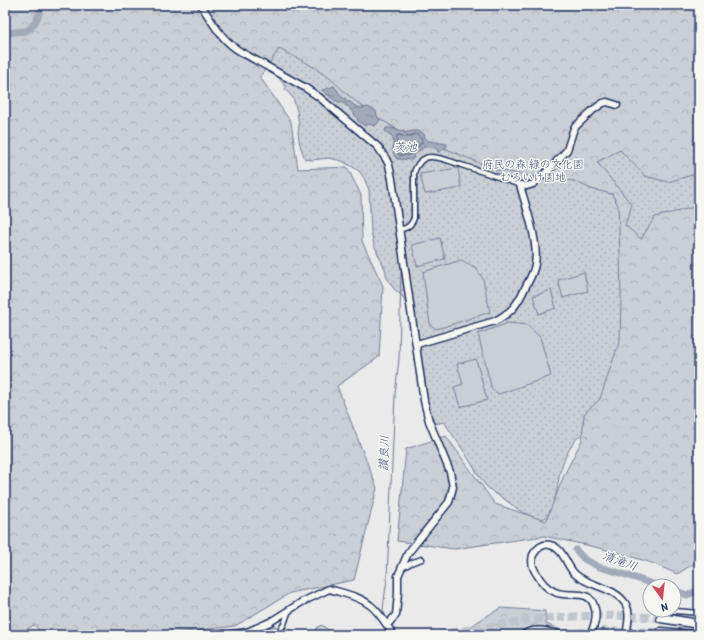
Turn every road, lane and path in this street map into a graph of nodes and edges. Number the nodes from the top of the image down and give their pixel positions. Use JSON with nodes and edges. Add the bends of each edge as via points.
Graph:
{"nodes":[{"id":1,"x":201,"y":5,"type":"edge"},
{"id":2,"x":617,"y":105,"type":"dead end"},
{"id":3,"x":520,"y":185,"type":"junction"},
{"id":4,"x":399,"y":230,"type":"junction"},
{"id":5,"x":417,"y":344,"type":"junction"},
{"id":6,"x":422,"y":560,"type":"dead end"},
{"id":7,"x":401,"y":569,"type":"junction"},
{"id":8,"x":289,"y":610,"type":"junction"},
{"id":9,"x":682,"y":613,"type":"edge"},
{"id":10,"x":699,"y":613,"type":"edge"},
{"id":11,"x":677,"y":618,"type":"edge"},
{"id":12,"x":699,"y":624,"type":"edge"},
{"id":13,"x":387,"y":625,"type":"junction"},
{"id":14,"x":661,"y":632,"type":"dead end"},
{"id":15,"x":226,"y":635,"type":"edge"},
{"id":16,"x":278,"y":635,"type":"edge"},
{"id":17,"x":393,"y":635,"type":"edge"},
{"id":18,"x":523,"y":635,"type":"edge"},
{"id":19,"x":560,"y":635,"type":"edge"},
{"id":20,"x":590,"y":635,"type":"edge"},
{"id":21,"x":626,"y":635,"type":"edge"},
{"id":22,"x":692,"y":635,"type":"edge"}],
"edges":[{"from":1,"to":4,"type":"street","via":[[221,36],[230,45],[314,93],[378,147],[389,165]]},
{"from":2,"to":3,"type":"street","via":[[607,102],[593,110],[574,128],[567,150],[551,168],[533,184]]},
{"from":3,"to":4,"type":"street","via":[[446,160],[425,158],[414,173],[412,224]]},
{"from":3,"to":5,"type":"street","via":[[536,249],[535,265],[519,301],[504,317]]},
{"from":4,"to":5,"type":"street"},
{"from":5,"to":7,"type":"street","via":[[424,401],[453,487],[448,502],[408,553]]},
{"from":6,"to":7,"type":"street"},
{"from":7,"to":13,"type":"street","via":[[398,576],[396,615]]},
{"from":8,"to":13,"type":"street","via":[[329,589],[355,596],[370,604]]},
{"from":8,"to":15,"type":"street","via":[[247,632]]},
{"from":8,"to":16,"type":"street"},
{"from":9,"to":10,"type":"street"},
{"from":11,"to":12,"type":"highway"},
{"from":13,"to":17,"type":"street"},
{"from":14,"to":22,"type":"highway"},
{"from":18,"to":19,"type":"street","via":[[536,630]]},
{"from":20,"to":21,"type":"street","via":[[596,616],[592,600],[580,594],[559,594],[551,590],[532,567],[534,554],[542,546],[555,546],[575,574],[614,593],[625,603],[629,611]]}]}
